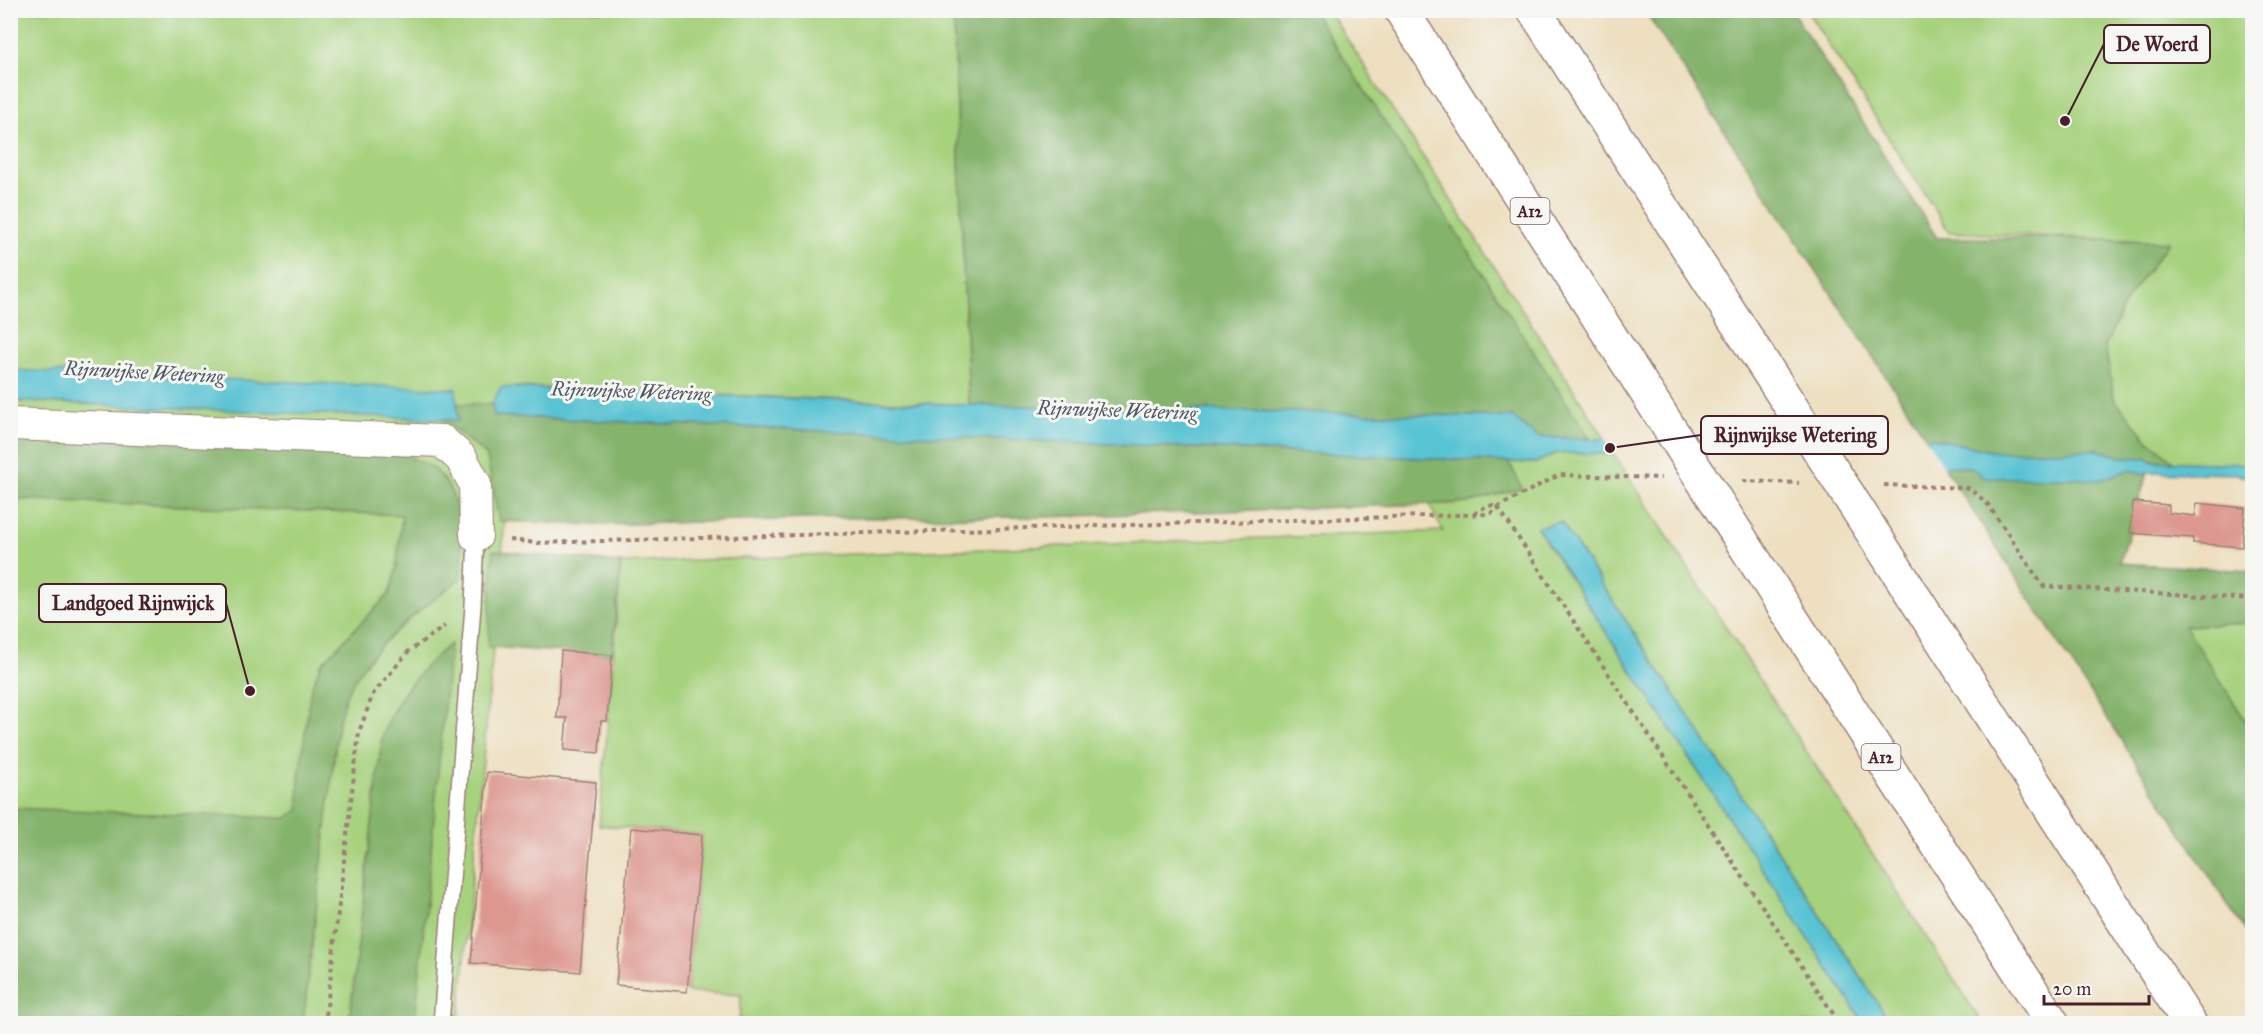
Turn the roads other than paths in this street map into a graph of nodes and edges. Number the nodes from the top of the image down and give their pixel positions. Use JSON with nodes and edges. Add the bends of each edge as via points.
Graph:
{"nodes":[{"id":1,"x":1401,"y":10,"type":"edge"},
{"id":2,"x":1534,"y":10,"type":"edge"},
{"id":3,"x":10,"y":424,"type":"edge"},
{"id":4,"x":476,"y":536,"type":"joint"},
{"id":5,"x":441,"y":1023,"type":"edge"},
{"id":6,"x":2053,"y":1023,"type":"edge"},
{"id":7,"x":2190,"y":1023,"type":"edge"}],
"edges":[{"from":1,"to":6,"type":"highway","number":"A12","bridge":true,"via":[[1659,412],[1722,485]]},
{"from":2,"to":7,"type":"highway","bridge":true,"via":[[1797,416],[1861,489]]},
{"from":3,"to":4,"type":"street","via":[[442,441],[461,458],[475,484]]},
{"from":4,"to":5,"type":"lane"}]}
